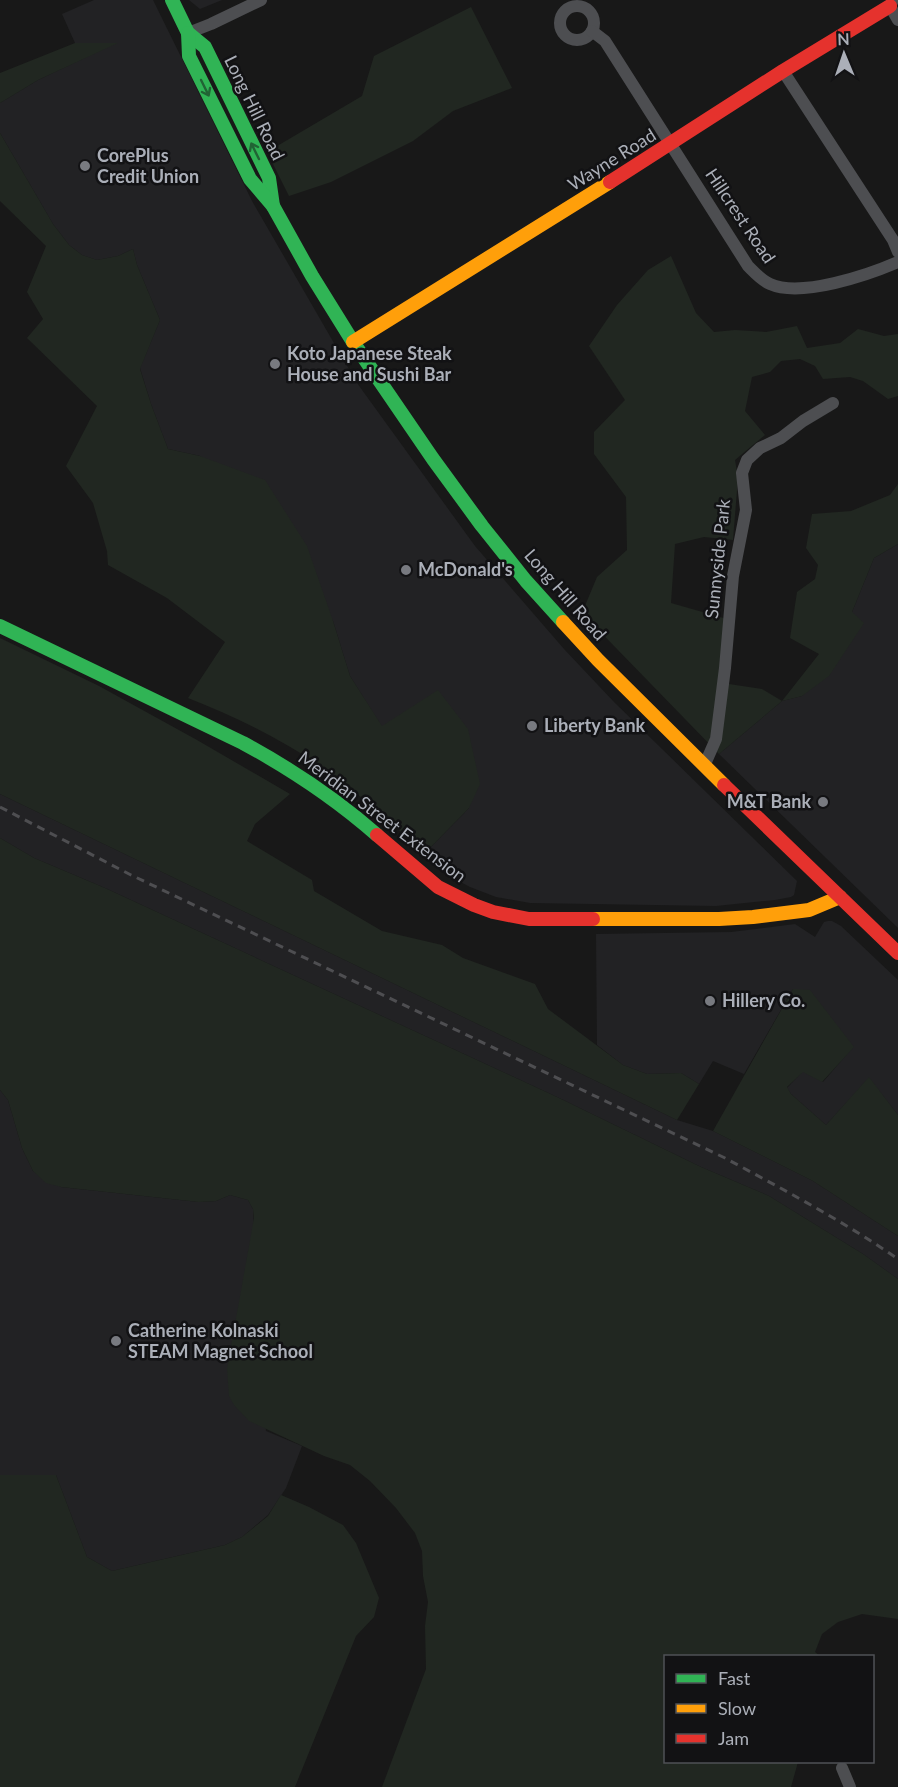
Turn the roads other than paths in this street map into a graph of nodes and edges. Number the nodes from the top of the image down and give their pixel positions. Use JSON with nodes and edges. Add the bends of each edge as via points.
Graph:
{"nodes":[{"id":1,"x":172,"y":0,"type":"edge"},
{"id":2,"x":261,"y":0,"type":"edge"},
{"id":3,"x":891,"y":3,"type":"edge"},
{"id":4,"x":898,"y":20,"type":"edge"},
{"id":5,"x":592,"y":31,"type":"dead end"},
{"id":6,"x":188,"y":33,"type":"junction"},
{"id":7,"x":783,"y":71,"type":"junction"},
{"id":8,"x":671,"y":144,"type":"junction"},
{"id":9,"x":898,"y":252,"type":"edge"},
{"id":10,"x":898,"y":262,"type":"edge"},
{"id":11,"x":353,"y":342,"type":"junction"},
{"id":12,"x":834,"y":403,"type":"dead end"},
{"id":13,"x":0,"y":626,"type":"edge"},
{"id":14,"x":705,"y":764,"type":"junction"},
{"id":15,"x":840,"y":897,"type":"junction"},
{"id":16,"x":898,"y":953,"type":"edge"},
{"id":17,"x":842,"y":1768,"type":"dead end"},
{"id":18,"x":850,"y":1787,"type":"edge"}],
"edges":[{"from":1,"to":6,"type":"street","name":"Long Hill Road"},
{"from":2,"to":6,"type":"street"},
{"from":3,"to":4,"type":"street"},
{"from":3,"to":7,"type":"street","name":"Wayne Road"},
{"from":5,"to":8,"type":"street","name":"Hillcrest Road","via":[[605,41]]},
{"from":6,"to":11,"type":"street","name":"Long Hill Road","via":[[204,47],[268,178],[273,206]]},
{"from":7,"to":8,"type":"street","name":"Wayne Road"},
{"from":7,"to":9,"type":"street"},
{"from":8,"to":10,"type":"street","name":"Hillcrest Road","via":[[748,266],[770,284],[785,288],[822,286]]},
{"from":8,"to":11,"type":"street","name":"Wayne Road"},
{"from":11,"to":14,"type":"street","name":"Long Hill Road","via":[[432,457],[526,581],[598,660]]},
{"from":12,"to":14,"type":"street","name":"Sunnyside Park","via":[[760,448],[747,460],[742,473],[746,510],[733,576],[716,740]]},
{"from":13,"to":15,"type":"street","name":"Meridian Street Extension","via":[[276,761],[318,788],[438,886],[474,906],[529,919],[719,919],[809,910]]},
{"from":14,"to":15,"type":"street","name":"Long Hill Road"},
{"from":15,"to":16,"type":"street","name":"Long Hill Road"},
{"from":17,"to":18,"type":"street"}]}
